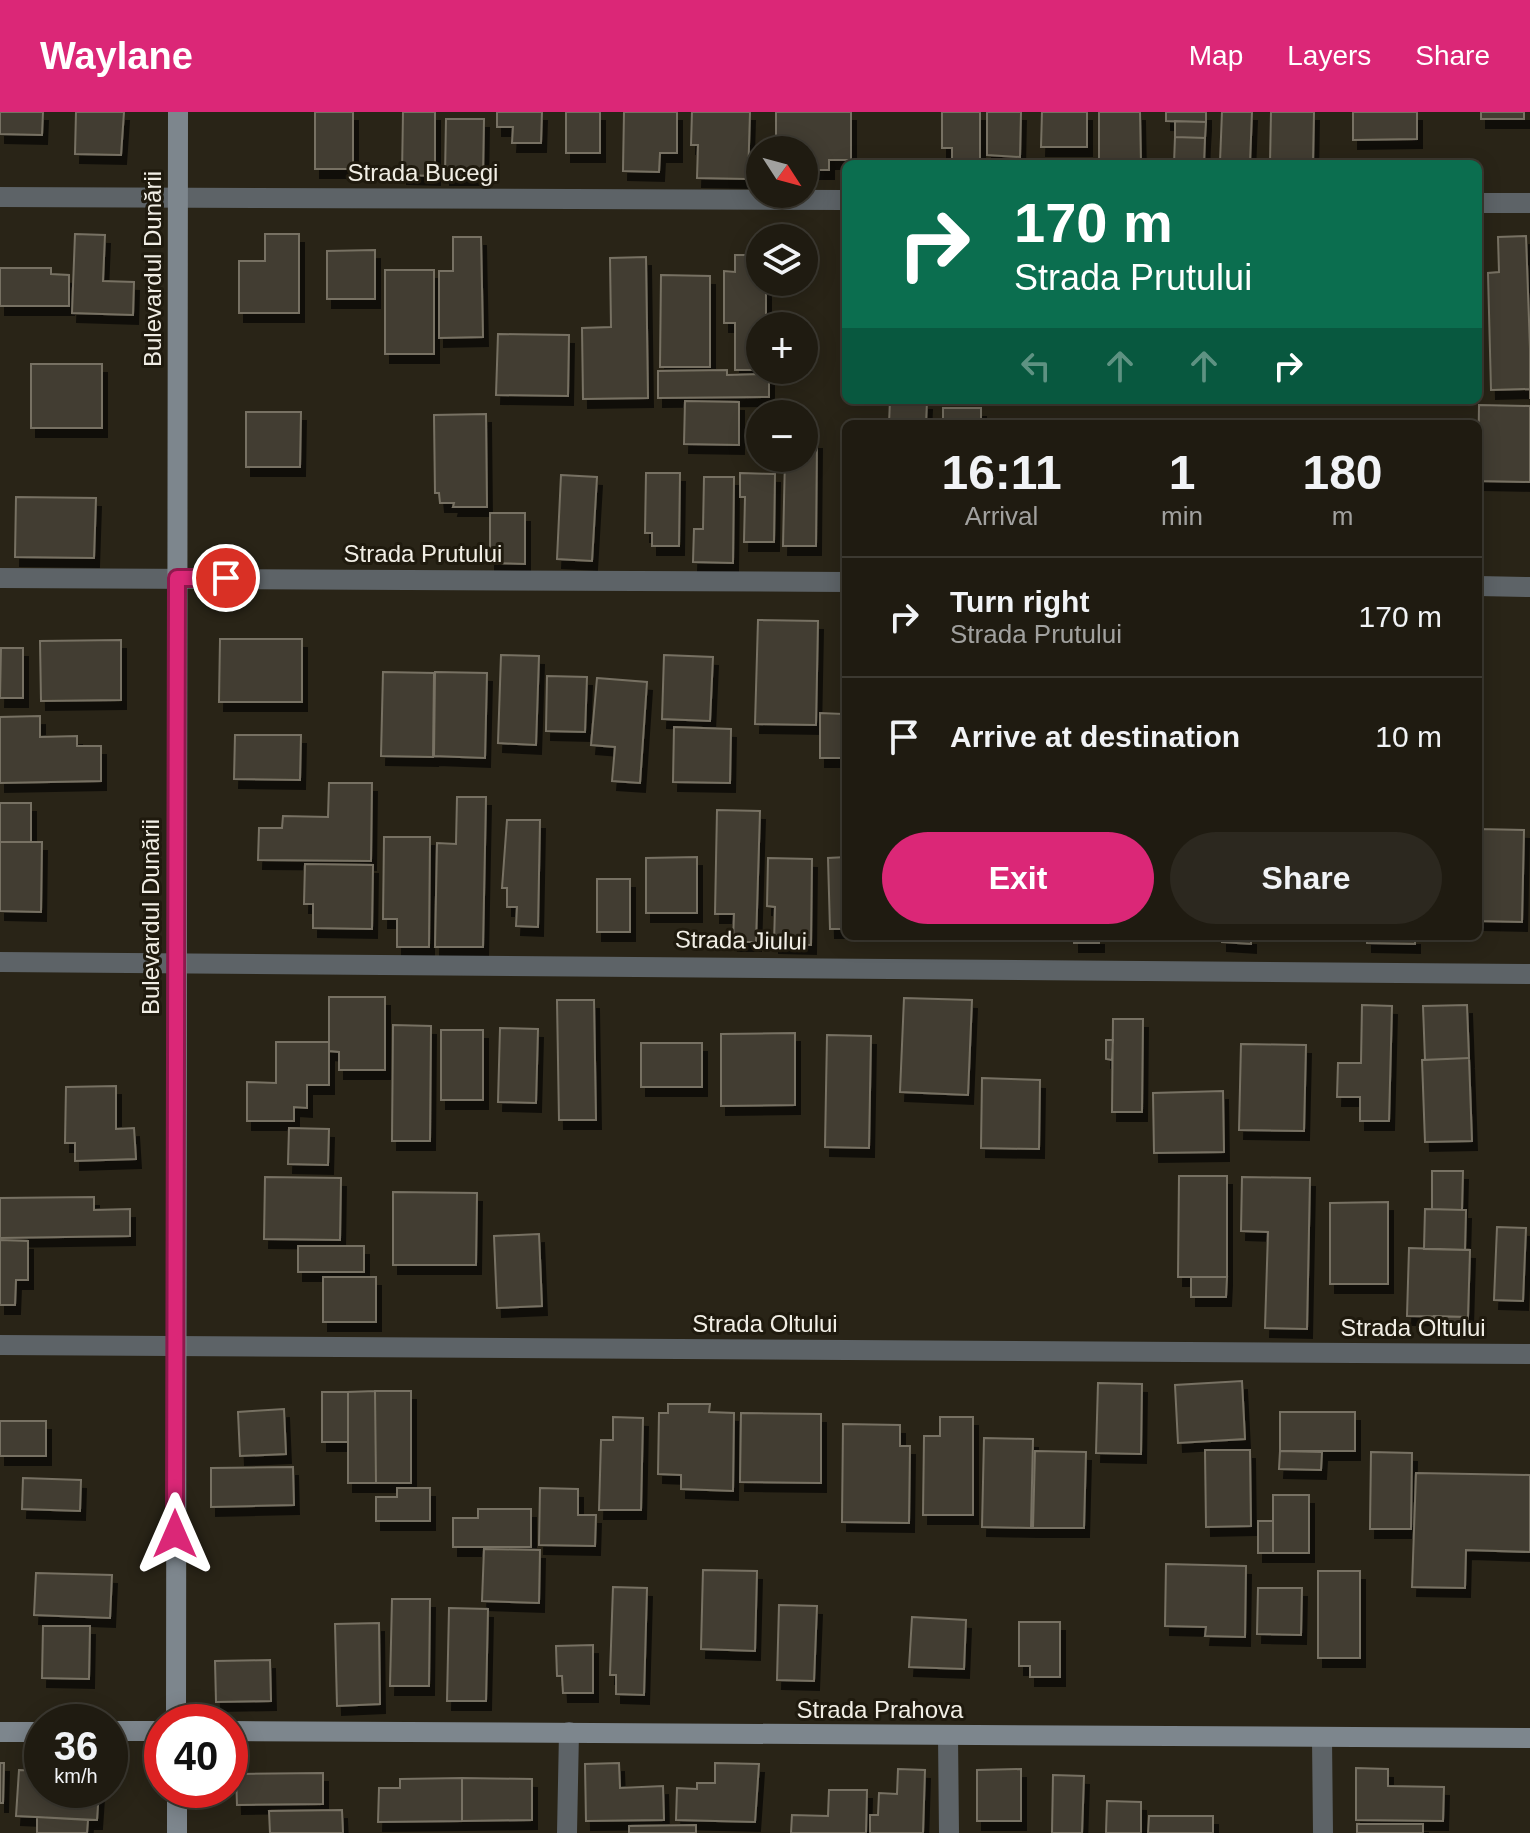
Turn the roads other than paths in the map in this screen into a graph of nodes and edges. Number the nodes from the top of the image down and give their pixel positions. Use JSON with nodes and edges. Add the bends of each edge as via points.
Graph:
{"nodes":[{"id":1,"x":178,"y":112,"type":"edge"},
{"id":2,"x":0,"y":197,"type":"edge"},
{"id":3,"x":178,"y":197,"type":"junction"},
{"id":4,"x":842,"y":200,"type":"edge"},
{"id":5,"x":1482,"y":203,"type":"edge"},
{"id":6,"x":1530,"y":203,"type":"edge"},
{"id":7,"x":0,"y":578,"type":"edge"},
{"id":8,"x":177,"y":578,"type":"junction"},
{"id":9,"x":842,"y":582,"type":"edge"},
{"id":10,"x":1482,"y":586,"type":"edge"},
{"id":11,"x":1530,"y":587,"type":"edge"},
{"id":12,"x":175,"y":961,"type":"junction"},
{"id":13,"x":0,"y":962,"type":"edge"},
{"id":14,"x":1530,"y":974,"type":"edge"},
{"id":15,"x":0,"y":1345,"type":"edge"},
{"id":16,"x":174,"y":1345,"type":"junction"},
{"id":17,"x":1530,"y":1354,"type":"edge"},
{"id":18,"x":176,"y":1704,"type":"edge"},
{"id":19,"x":248,"y":1731,"type":"edge"},
{"id":20,"x":0,"y":1732,"type":"edge"},
{"id":21,"x":24,"y":1732,"type":"edge"},
{"id":22,"x":569,"y":1732,"type":"junction"},
{"id":23,"x":948,"y":1735,"type":"junction"},
{"id":24,"x":1322,"y":1738,"type":"junction"},
{"id":25,"x":1530,"y":1738,"type":"edge"},
{"id":26,"x":177,"y":1808,"type":"edge"},
{"id":27,"x":177,"y":1833,"type":"edge"},
{"id":28,"x":567,"y":1833,"type":"edge"},
{"id":29,"x":949,"y":1833,"type":"edge"},
{"id":30,"x":1323,"y":1833,"type":"edge"}],
"edges":[{"from":1,"to":3,"type":"street","name":"Bulevardul Dunării"},
{"from":2,"to":3,"type":"street","name":"Strada Bucegi"},
{"from":3,"to":4,"type":"street","name":"Strada Bucegi"},
{"from":3,"to":8,"type":"street","name":"Bulevardul Dunării"},
{"from":5,"to":6,"type":"street"},
{"from":7,"to":8,"type":"street","name":"Strada Prutului"},
{"from":8,"to":9,"type":"street","name":"Strada Prutului"},
{"from":8,"to":12,"type":"street","name":"Bulevardul Dunării"},
{"from":10,"to":11,"type":"street"},
{"from":12,"to":13,"type":"street","name":"Strada Jiului"},
{"from":12,"to":14,"type":"street","name":"Strada Jiului"},
{"from":12,"to":16,"type":"street","name":"Bulevardul Dunării"},
{"from":15,"to":16,"type":"street","name":"Strada Oltului"},
{"from":16,"to":17,"type":"street","name":"Strada Oltului"},
{"from":16,"to":18,"type":"street","name":"Bulevardul Dunării"},
{"from":19,"to":22,"type":"street","name":"Strada Prahova"},
{"from":20,"to":21,"type":"street"},
{"from":22,"to":23,"type":"street","name":"Strada Prahova"},
{"from":22,"to":28,"type":"street"},
{"from":23,"to":24,"type":"street","name":"Strada Prahova"},
{"from":23,"to":29,"type":"street"},
{"from":24,"to":25,"type":"street","name":"Strada Prahova"},
{"from":24,"to":30,"type":"street"},
{"from":26,"to":27,"type":"street"}]}
